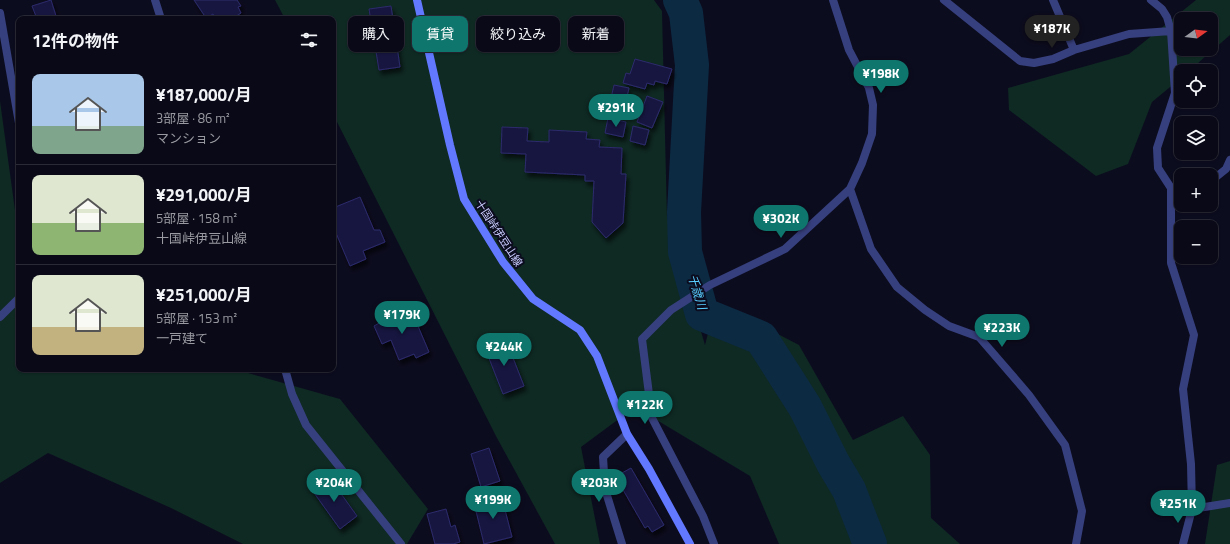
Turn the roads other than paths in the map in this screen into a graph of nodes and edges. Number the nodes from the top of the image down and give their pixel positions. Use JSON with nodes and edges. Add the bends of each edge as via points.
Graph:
{"nodes":[{"id":1,"x":155,"y":0,"type":"edge"},
{"id":2,"x":417,"y":0,"type":"edge"},
{"id":3,"x":832,"y":0,"type":"edge"},
{"id":4,"x":944,"y":0,"type":"edge"},
{"id":5,"x":1053,"y":0,"type":"edge"},
{"id":6,"x":1151,"y":0,"type":"edge"},
{"id":7,"x":0,"y":13,"type":"edge"},
{"id":8,"x":160,"y":16,"type":"edge"},
{"id":9,"x":1171,"y":31,"type":"junction"},
{"id":10,"x":1074,"y":50,"type":"junction"},
{"id":11,"x":16,"y":106,"type":"edge"},
{"id":12,"x":1230,"y":160,"type":"edge"},
{"id":13,"x":1218,"y":175,"type":"edge"},
{"id":14,"x":1171,"y":188,"type":"joint"},
{"id":15,"x":850,"y":189,"type":"junction"},
{"id":16,"x":16,"y":301,"type":"edge"},
{"id":17,"x":0,"y":317,"type":"edge"},
{"id":18,"x":286,"y":372,"type":"edge"},
{"id":19,"x":627,"y":434,"type":"junction"},
{"id":20,"x":1230,"y":503,"type":"edge"},
{"id":21,"x":1192,"y":509,"type":"junction"},
{"id":22,"x":402,"y":544,"type":"edge"},
{"id":23,"x":622,"y":544,"type":"edge"},
{"id":24,"x":690,"y":544,"type":"edge"},
{"id":25,"x":714,"y":544,"type":"edge"},
{"id":26,"x":1076,"y":544,"type":"edge"},
{"id":27,"x":1183,"y":544,"type":"edge"}],
"edges":[{"from":1,"to":8,"type":"street"},
{"from":2,"to":19,"type":"main road","name":"十国峠伊豆山線","via":[[464,199],[503,262],[533,299],[580,330],[597,356]]},
{"from":3,"to":15,"type":"street","via":[[849,50],[869,88],[873,105],[872,134]]},
{"from":4,"to":10,"type":"street","via":[[1020,61],[1034,63],[1054,59]]},
{"from":5,"to":10,"type":"street"},
{"from":6,"to":9,"type":"street","via":[[1168,17]]},
{"from":7,"to":11,"type":"street"},
{"from":9,"to":10,"type":"street","via":[[1129,34]]},
{"from":9,"to":14,"type":"street","via":[[1175,93],[1157,148],[1158,168]]},
{"from":12,"to":13,"type":"street","via":[[1226,169]]},
{"from":14,"to":21,"type":"street","via":[[1171,263],[1194,336],[1183,389]]},
{"from":15,"to":25,"type":"street","via":[[785,249],[710,285],[671,310],[642,339],[652,418],[703,516]]},
{"from":15,"to":26,"type":"street","via":[[871,248],[896,287],[949,326],[979,337],[1029,395],[1065,445],[1082,511]]},
{"from":16,"to":17,"type":"street"},
{"from":18,"to":22,"type":"street","via":[[292,394],[306,425]]},
{"from":19,"to":23,"type":"street","via":[[603,457],[605,489]]},
{"from":19,"to":24,"type":"main road","name":"十国峠伊豆山線"},
{"from":20,"to":21,"type":"street"},
{"from":21,"to":27,"type":"street"}]}
